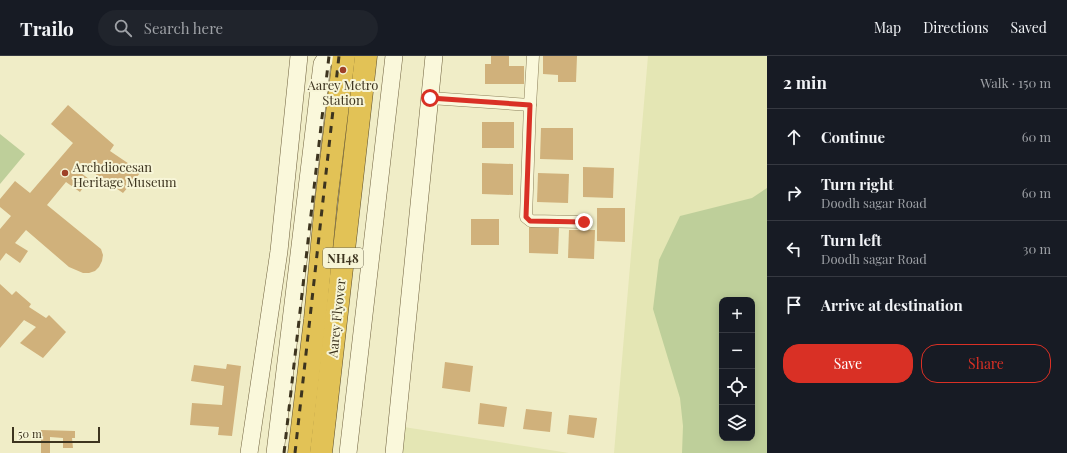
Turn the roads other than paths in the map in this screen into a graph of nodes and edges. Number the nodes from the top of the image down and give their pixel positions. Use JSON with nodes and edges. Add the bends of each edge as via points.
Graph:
{"nodes":[{"id":1,"x":299,"y":56,"type":"edge"},
{"id":2,"x":394,"y":56,"type":"edge"},
{"id":3,"x":434,"y":56,"type":"edge"},
{"id":4,"x":533,"y":56,"type":"edge"},
{"id":5,"x":338,"y":59,"type":"edge"},
{"id":6,"x":366,"y":60,"type":"edge"},
{"id":7,"x":430,"y":98,"type":"junction"},
{"id":8,"x":530,"y":105,"type":"junction"},
{"id":9,"x":584,"y":222,"type":"dead end"},
{"id":10,"x":249,"y":453,"type":"edge"},
{"id":11,"x":275,"y":453,"type":"edge"},
{"id":12,"x":299,"y":453,"type":"edge"},
{"id":13,"x":321,"y":453,"type":"edge"},
{"id":14,"x":348,"y":453,"type":"edge"},
{"id":15,"x":394,"y":453,"type":"edge"}],
"edges":[{"from":1,"to":10,"type":"street","via":[[279,250]]},
{"from":2,"to":14,"type":"street"},
{"from":3,"to":7,"type":"street"},
{"from":4,"to":8,"type":"street"},
{"from":5,"to":11,"type":"street","via":[[322,64]]},
{"from":5,"to":12,"type":"highway","name":"Aarey Flyover","number":"NH48","via":[[315,319]]},
{"from":6,"to":13,"type":"highway","name":"Aarey Flyover","number":"NH48"},
{"from":7,"to":8,"type":"street"},
{"from":7,"to":15,"type":"street"},
{"from":8,"to":9,"type":"street","via":[[526,217],[530,221]]}]}
